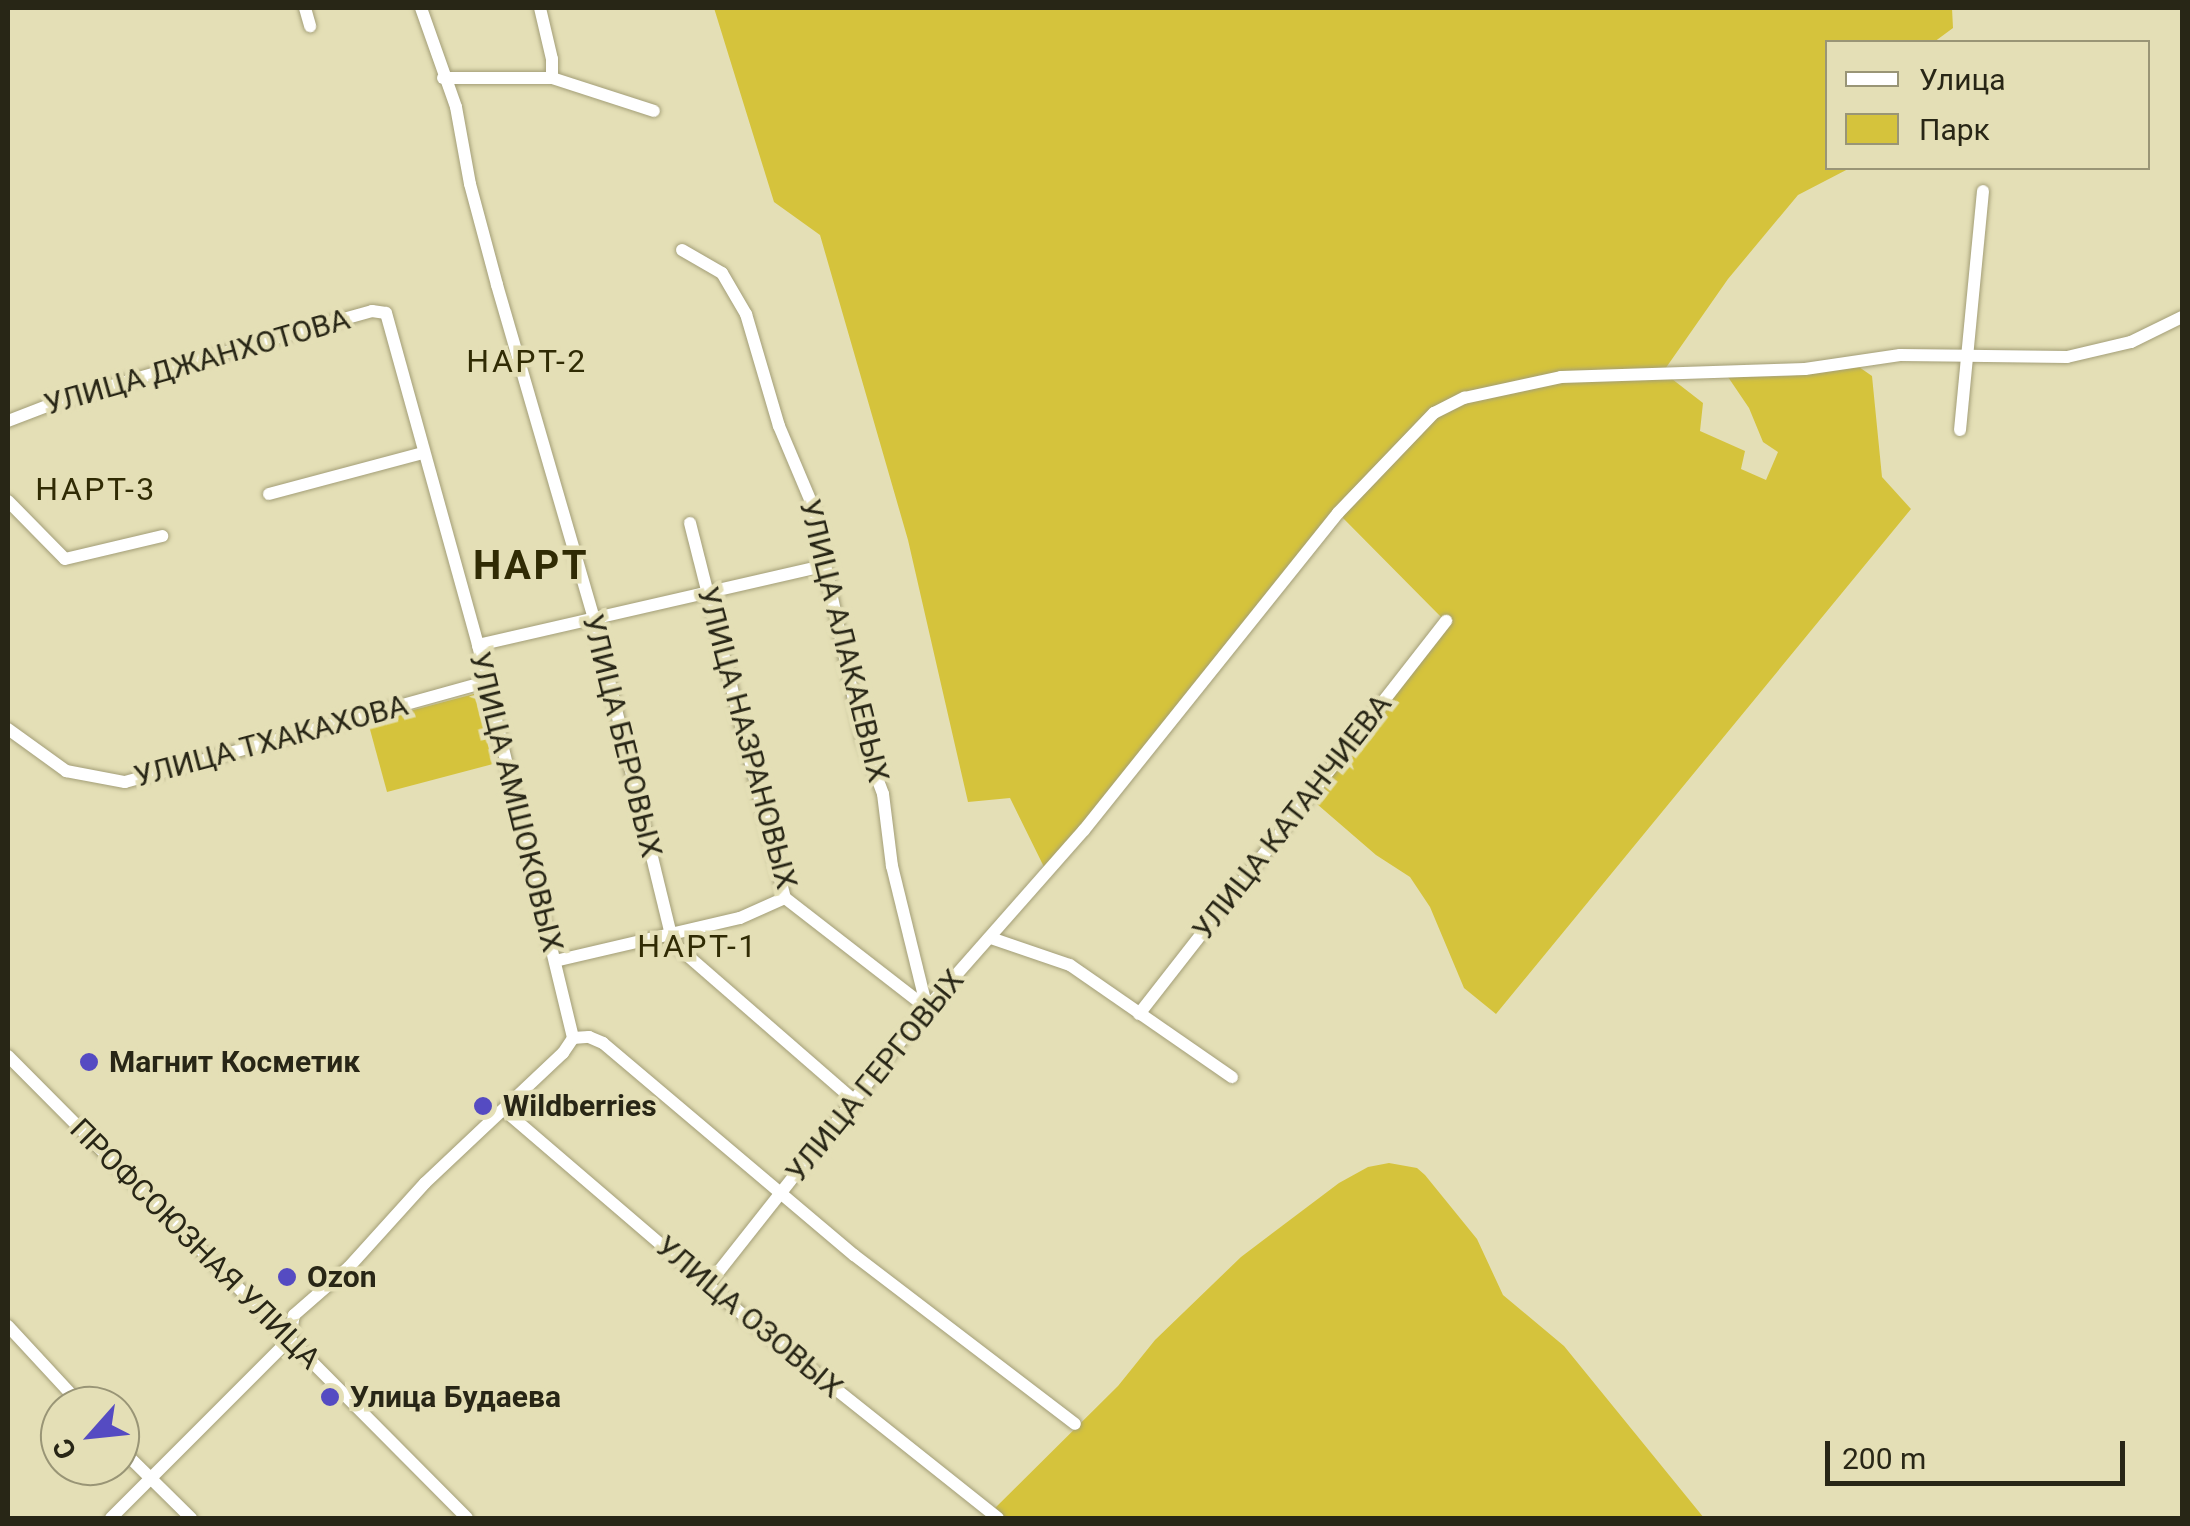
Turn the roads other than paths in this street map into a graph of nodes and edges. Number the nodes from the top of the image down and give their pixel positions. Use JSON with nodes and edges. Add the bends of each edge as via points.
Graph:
{"nodes":[{"id":1,"x":305,"y":8,"type":"edge"},
{"id":2,"x":421,"y":8,"type":"edge"},
{"id":3,"x":540,"y":8,"type":"edge"},
{"id":4,"x":310,"y":26,"type":"dead end"},
{"id":5,"x":443,"y":78,"type":"junction"},
{"id":6,"x":552,"y":78,"type":"junction"},
{"id":7,"x":654,"y":111,"type":"dead end"},
{"id":8,"x":1983,"y":192,"type":"dead end"},
{"id":9,"x":682,"y":250,"type":"dead end"},
{"id":10,"x":386,"y":313,"type":"joint"},
{"id":11,"x":2182,"y":318,"type":"edge"},
{"id":12,"x":1966,"y":356,"type":"junction"},
{"id":13,"x":8,"y":421,"type":"edge"},
{"id":14,"x":1960,"y":430,"type":"dead end"},
{"id":15,"x":423,"y":453,"type":"junction"},
{"id":16,"x":269,"y":494,"type":"dead end"},
{"id":17,"x":8,"y":501,"type":"edge"},
{"id":18,"x":690,"y":523,"type":"dead end"},
{"id":19,"x":162,"y":536,"type":"dead end"},
{"id":20,"x":823,"y":566,"type":"junction"},
{"id":21,"x":708,"y":592,"type":"junction"},
{"id":22,"x":594,"y":618,"type":"junction"},
{"id":23,"x":1446,"y":621,"type":"dead end"},
{"id":24,"x":478,"y":645,"type":"junction"},
{"id":25,"x":486,"y":682,"type":"junction"},
{"id":26,"x":8,"y":729,"type":"edge"},
{"id":27,"x":785,"y":898,"type":"junction"},
{"id":28,"x":670,"y":934,"type":"junction"},
{"id":29,"x":991,"y":938,"type":"junction"},
{"id":30,"x":555,"y":960,"type":"junction"},
{"id":31,"x":927,"y":1008,"type":"junction"},
{"id":32,"x":1138,"y":1014,"type":"junction"},
{"id":33,"x":572,"y":1038,"type":"junction"},
{"id":34,"x":8,"y":1056,"type":"edge"},
{"id":35,"x":1232,"y":1076,"type":"dead end"},
{"id":36,"x":856,"y":1102,"type":"junction"},
{"id":37,"x":504,"y":1110,"type":"junction"},
{"id":38,"x":780,"y":1191,"type":"junction"},
{"id":39,"x":708,"y":1285,"type":"junction"},
{"id":40,"x":8,"y":1326,"type":"edge"},
{"id":41,"x":290,"y":1338,"type":"junction"},
{"id":42,"x":64,"y":1386,"type":"edge"},
{"id":43,"x":1075,"y":1424,"type":"dead end"},
{"id":44,"x":140,"y":1468,"type":"edge"},
{"id":45,"x":150,"y":1478,"type":"junction"},
{"id":46,"x":111,"y":1518,"type":"edge"},
{"id":47,"x":191,"y":1518,"type":"edge"},
{"id":48,"x":467,"y":1518,"type":"edge"},
{"id":49,"x":998,"y":1518,"type":"edge"}],
"edges":[{"from":1,"to":4,"type":"street"},
{"from":2,"to":5,"type":"street","name":"УЛИЦА БЕРОВЫХ"},
{"from":3,"to":6,"type":"street"},
{"from":5,"to":6,"type":"street"},
{"from":5,"to":22,"type":"street","name":"УЛИЦА БЕРОВЫХ"},
{"from":6,"to":7,"type":"street"},
{"from":8,"to":12,"type":"street"},
{"from":9,"to":20,"type":"street","name":"УЛИЦА АЛАКАЕВЫХ","via":[[722,273],[746,314],[779,426],[812,504]]},
{"from":10,"to":13,"type":"street","name":"УЛИЦА ДЖАНХОТОВА","via":[[372,311],[258,343]]},
{"from":10,"to":15,"type":"street","name":"УЛИЦА АМШОКОВЫХ"},
{"from":11,"to":12,"type":"street","name":"УЛИЦА ГЕРГОВЫХ","via":[[2132,342],[2067,357]]},
{"from":12,"to":14,"type":"street"},
{"from":12,"to":29,"type":"street","name":"УЛИЦА ГЕРГОВЫХ","via":[[1561,377],[1464,398],[1434,412],[1338,514]]},
{"from":15,"to":16,"type":"street"},
{"from":15,"to":24,"type":"street","name":"УЛИЦА АМШОКОВЫХ"},
{"from":17,"to":19,"type":"street","via":[[65,560]]},
{"from":18,"to":21,"type":"street","name":"УЛИЦА НАЗРАНОВЫХ"},
{"from":20,"to":21,"type":"street"},
{"from":20,"to":31,"type":"street","name":"УЛИЦА АЛАКАЕВЫХ","via":[[862,738],[883,794],[892,866]]},
{"from":21,"to":22,"type":"street"},
{"from":21,"to":27,"type":"street","name":"УЛИЦА НАЗРАНОВЫХ"},
{"from":22,"to":24,"type":"street"},
{"from":22,"to":28,"type":"street","name":"УЛИЦА БЕРОВЫХ"},
{"from":23,"to":32,"type":"street","name":"УЛИЦА КАТАНЧИЕВА"},
{"from":24,"to":25,"type":"street","name":"УЛИЦА АМШОКОВЫХ"},
{"from":25,"to":26,"type":"street","name":"УЛИЦА ТХАКАХОВА","via":[[125,782],[66,771]]},
{"from":25,"to":30,"type":"street","name":"УЛИЦА АМШОКОВЫХ"},
{"from":27,"to":28,"type":"street","via":[[758,913]]},
{"from":27,"to":31,"type":"street","name":"УЛИЦА НАЗРАНОВЫХ"},
{"from":28,"to":30,"type":"street"},
{"from":28,"to":36,"type":"street","name":"УЛИЦА БЕРОВЫХ","via":[[696,968]]},
{"from":29,"to":31,"type":"street","name":"УЛИЦА ГЕРГОВЫХ"},
{"from":29,"to":32,"type":"street","via":[[1070,965]]},
{"from":30,"to":33,"type":"street","name":"УЛИЦА АМШОКОВЫХ"},
{"from":31,"to":36,"type":"street","name":"УЛИЦА ГЕРГОВЫХ"},
{"from":32,"to":35,"type":"street"},
{"from":33,"to":37,"type":"street"},
{"from":33,"to":38,"type":"street","via":[[602,1042]]},
{"from":34,"to":41,"type":"street","name":"ПРОФСОЮЗНАЯ УЛИЦА"},
{"from":36,"to":38,"type":"street","name":"УЛИЦА ГЕРГОВЫХ"},
{"from":37,"to":39,"type":"street","name":"УЛИЦА ОЗОВЫХ"},
{"from":37,"to":41,"type":"street","via":[[294,1316]]},
{"from":38,"to":39,"type":"street","name":"УЛИЦА ГЕРГОВЫХ"},
{"from":38,"to":43,"type":"street","via":[[854,1256]]},
{"from":39,"to":49,"type":"street","name":"УЛИЦА ОЗОВЫХ"},
{"from":40,"to":42,"type":"street"},
{"from":41,"to":45,"type":"street"},
{"from":41,"to":48,"type":"street","name":"ПРОФСОЮЗНАЯ УЛИЦА"},
{"from":44,"to":45,"type":"street"},
{"from":45,"to":46,"type":"street"},
{"from":45,"to":47,"type":"street"}]}
